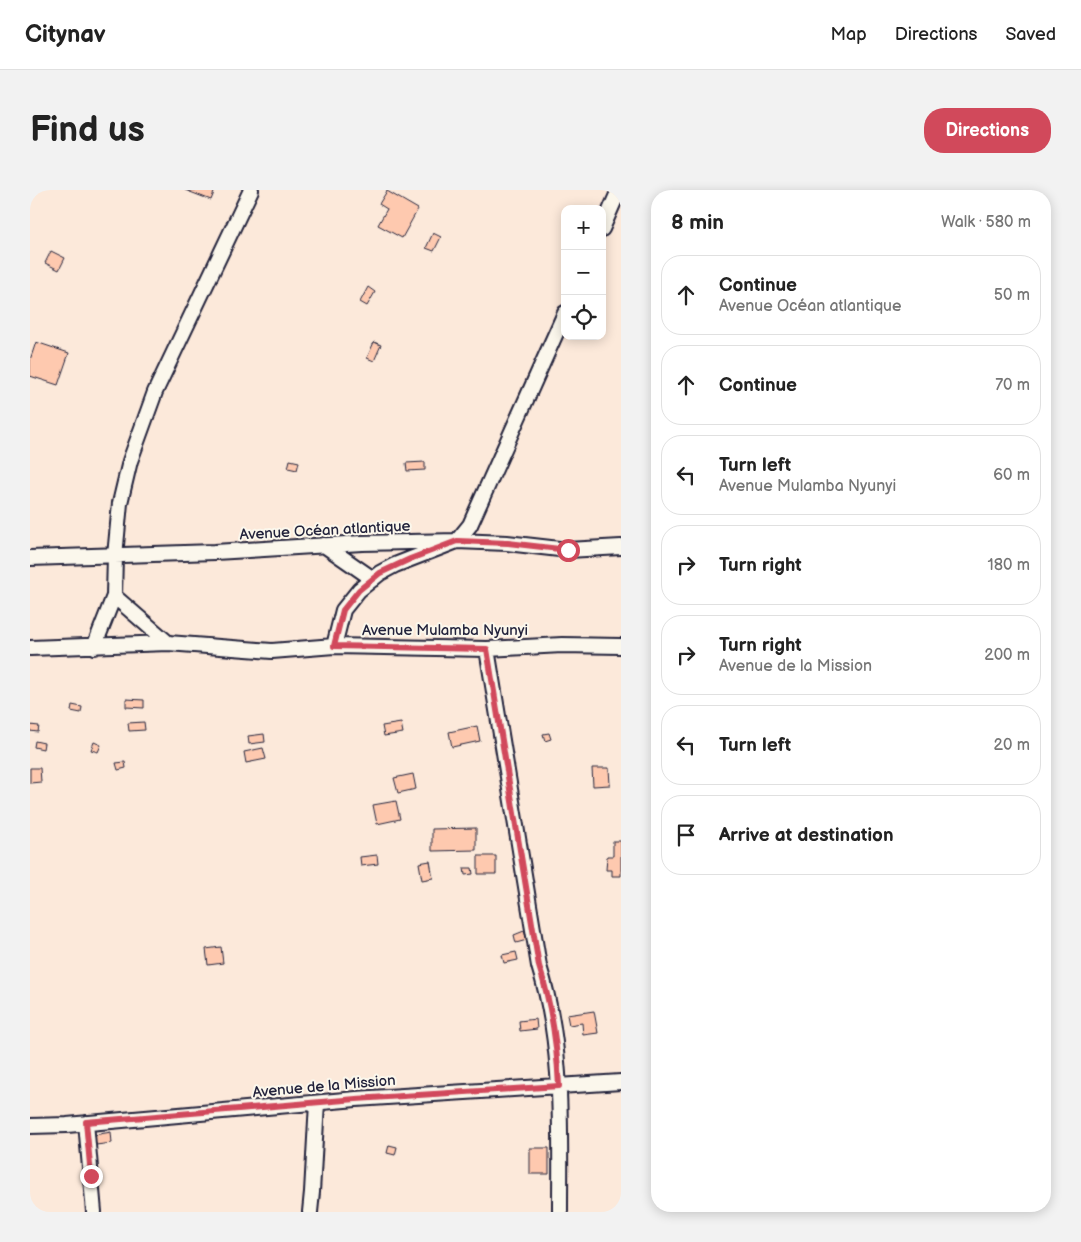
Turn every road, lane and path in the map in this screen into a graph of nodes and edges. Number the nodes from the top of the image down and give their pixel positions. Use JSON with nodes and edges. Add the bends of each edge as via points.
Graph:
{"nodes":[{"id":1,"x":251,"y":190,"type":"edge"},
{"id":2,"x":619,"y":190,"type":"edge"},
{"id":3,"x":606,"y":219,"type":"edge"},
{"id":4,"x":561,"y":322,"type":"edge"},
{"id":5,"x":457,"y":541,"type":"junction"},
{"id":6,"x":324,"y":545,"type":"junction"},
{"id":7,"x":621,"y":547,"type":"edge"},
{"id":8,"x":115,"y":556,"type":"junction"},
{"id":9,"x":30,"y":558,"type":"edge"},
{"id":10,"x":372,"y":579,"type":"junction"},
{"id":11,"x":114,"y":596,"type":"junction"},
{"id":12,"x":168,"y":643,"type":"junction"},
{"id":13,"x":334,"y":646,"type":"junction"},
{"id":14,"x":621,"y":646,"type":"edge"},
{"id":15,"x":94,"y":647,"type":"junction"},
{"id":16,"x":30,"y":648,"type":"edge"},
{"id":17,"x":487,"y":649,"type":"junction"},
{"id":18,"x":621,"y":1082,"type":"edge"},
{"id":19,"x":559,"y":1086,"type":"junction"},
{"id":20,"x":316,"y":1103,"type":"junction"},
{"id":21,"x":86,"y":1122,"type":"junction"},
{"id":22,"x":30,"y":1126,"type":"edge"},
{"id":23,"x":94,"y":1212,"type":"edge"},
{"id":24,"x":310,"y":1212,"type":"edge"},
{"id":25,"x":560,"y":1212,"type":"edge"}],
"edges":[{"from":1,"to":8,"type":"street","via":[[155,392],[130,461],[120,503]]},
{"from":2,"to":3,"type":"street"},
{"from":4,"to":5,"type":"street","via":[[470,525]]},
{"from":5,"to":6,"type":"street","name":"Avenue Océan atlantique"},
{"from":5,"to":7,"type":"street","name":"Avenue Océan atlantique","via":[[568,550]]},
{"from":5,"to":10,"type":"street","via":[[395,565]]},
{"from":6,"to":8,"type":"street","name":"Avenue Océan atlantique"},
{"from":6,"to":10,"type":"street"},
{"from":8,"to":9,"type":"street","name":"Avenue Océan atlantique"},
{"from":8,"to":11,"type":"street"},
{"from":10,"to":13,"type":"street","via":[[343,610]]},
{"from":11,"to":12,"type":"street"},
{"from":11,"to":15,"type":"street"},
{"from":12,"to":13,"type":"street","name":"Avenue Mulamba Nyunyi","via":[[272,651]]},
{"from":12,"to":15,"type":"street","name":"Avenue Mulamba Nyunyi"},
{"from":13,"to":17,"type":"street","name":"Avenue Mulamba Nyunyi"},
{"from":14,"to":17,"type":"street","name":"Avenue Mulamba Nyunyi"},
{"from":15,"to":16,"type":"street","name":"Avenue Mulamba Nyunyi"},
{"from":17,"to":19,"type":"street","via":[[539,966],[548,994],[556,1042]]},
{"from":18,"to":19,"type":"street","name":"Avenue de la Mission"},
{"from":19,"to":20,"type":"street","name":"Avenue de la Mission"},
{"from":19,"to":25,"type":"street"},
{"from":20,"to":21,"type":"street","name":"Avenue de la Mission"},
{"from":20,"to":24,"type":"street"},
{"from":21,"to":22,"type":"street","name":"Avenue de la Mission"},
{"from":21,"to":23,"type":"street"}]}
